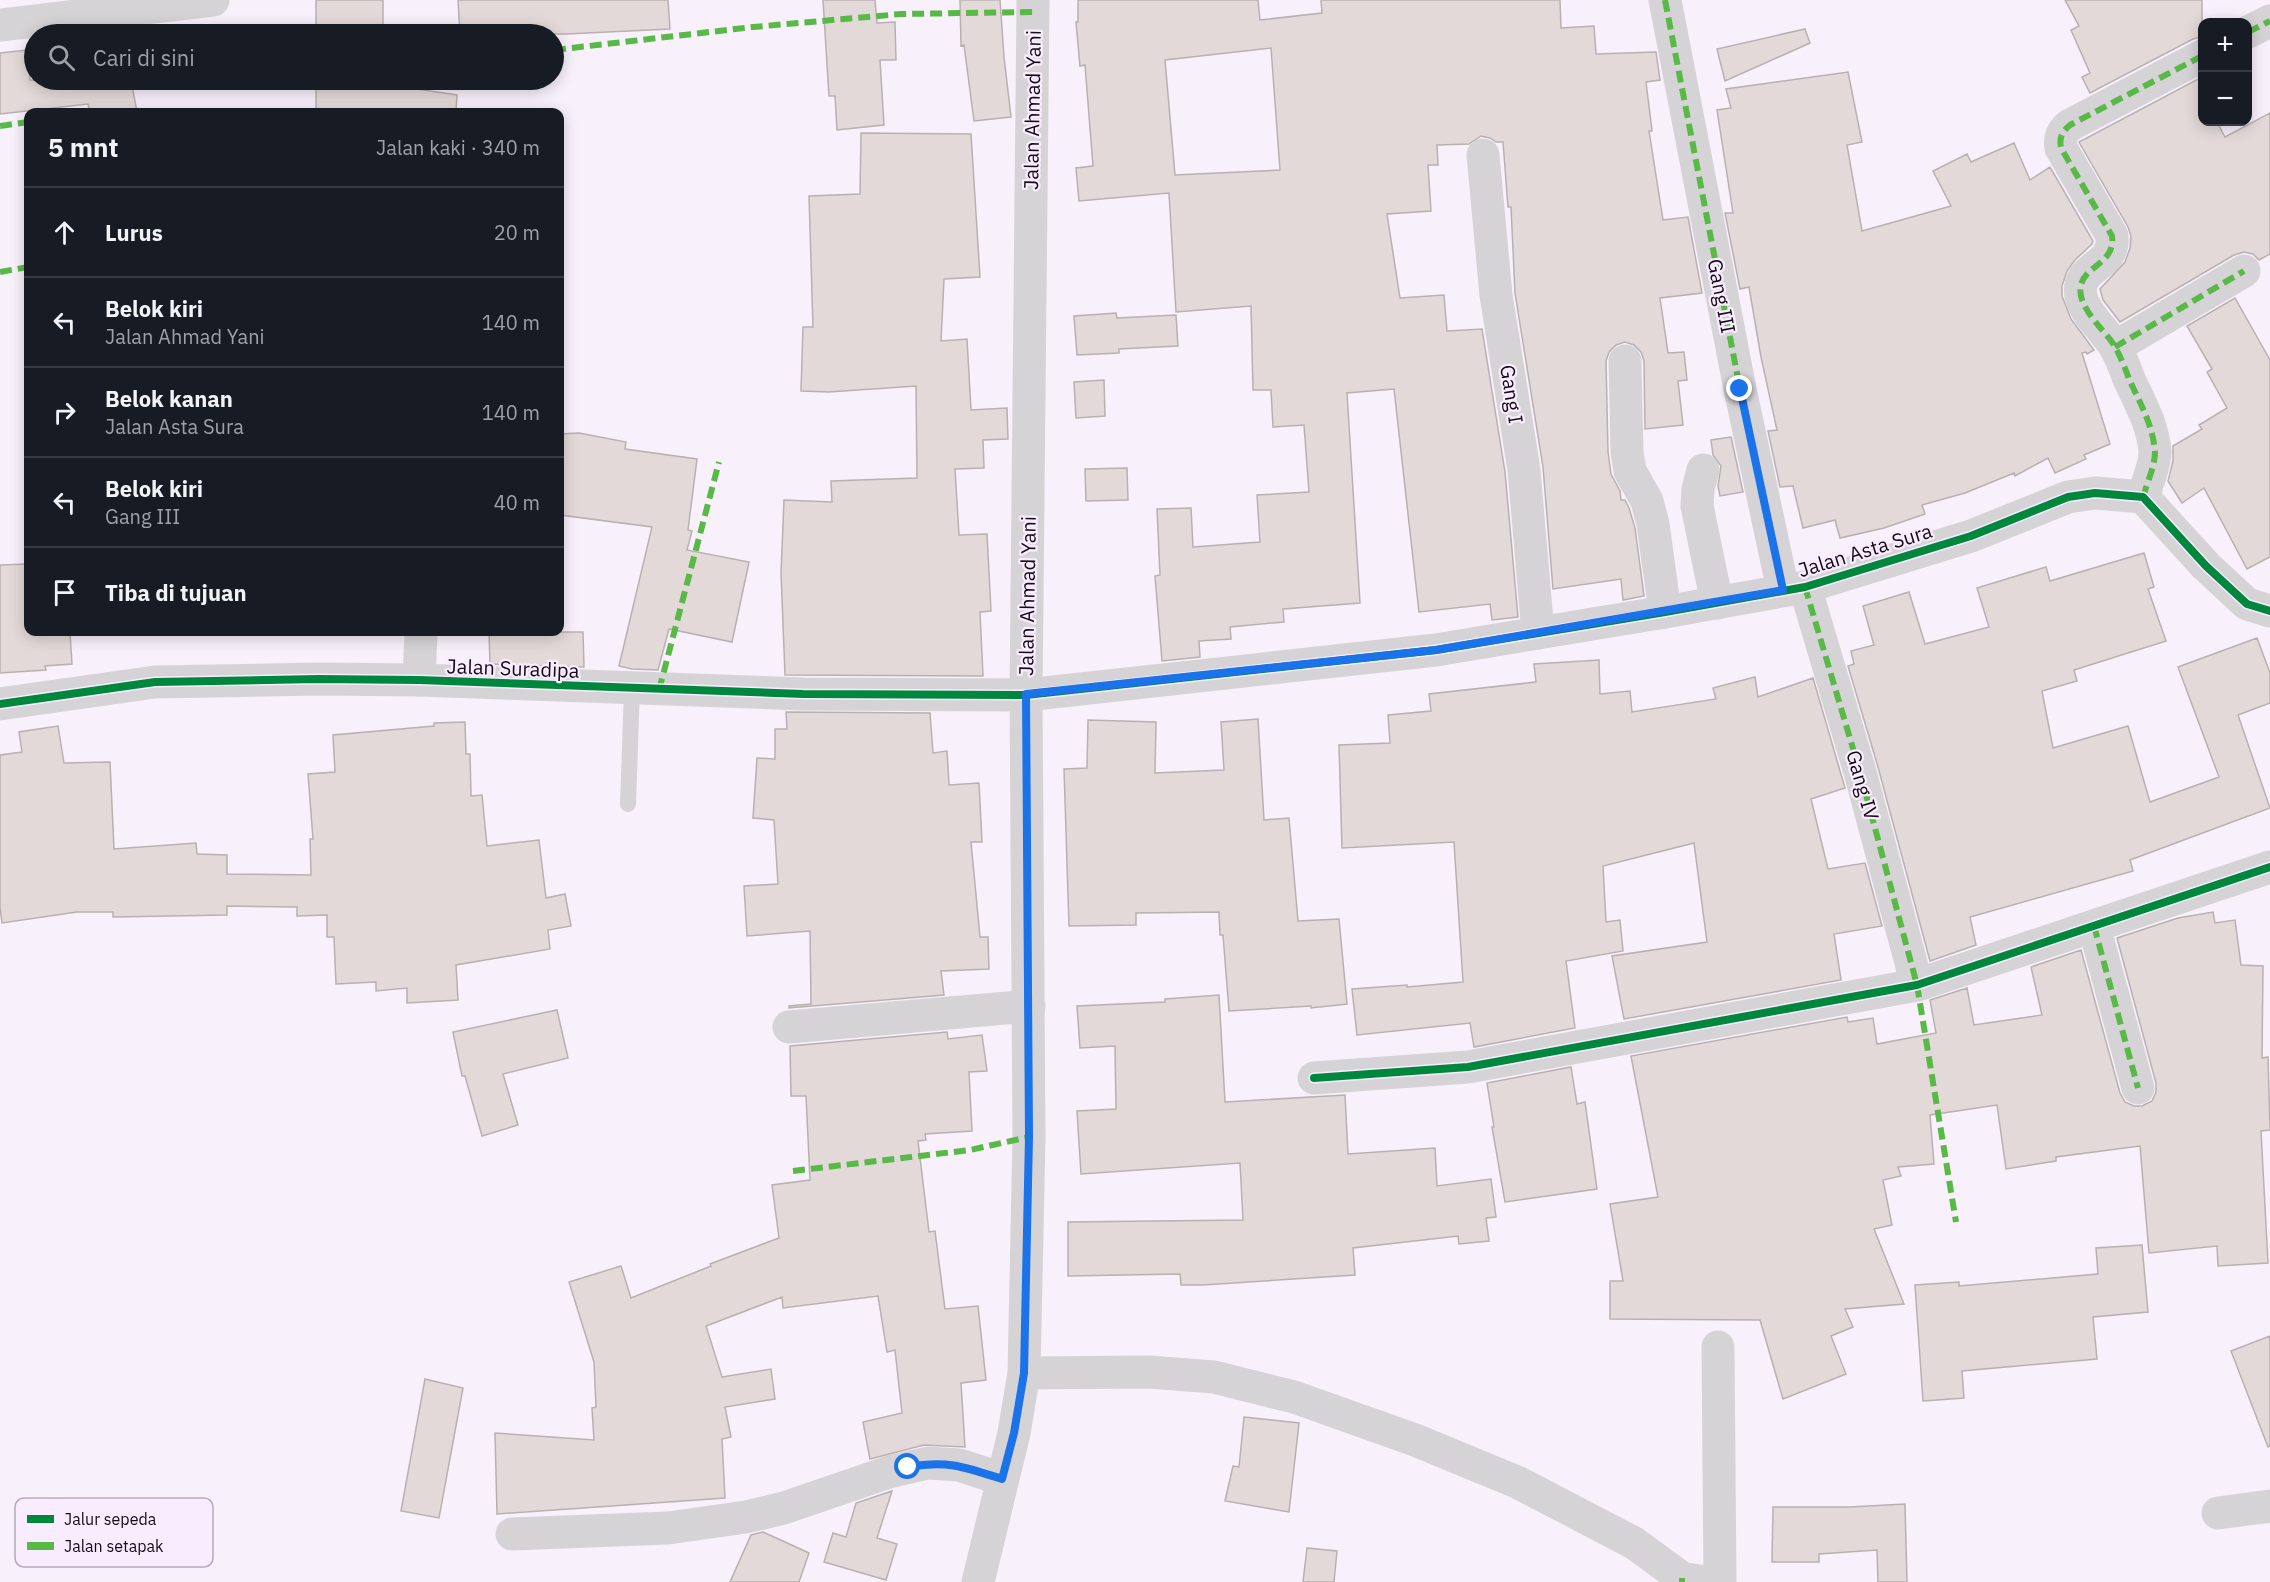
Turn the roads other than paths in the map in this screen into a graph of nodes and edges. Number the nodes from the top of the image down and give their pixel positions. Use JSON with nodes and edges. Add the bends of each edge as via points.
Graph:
{"nodes":[{"id":1,"x":213,"y":0,"type":"edge"},
{"id":2,"x":1033,"y":0,"type":"edge"},
{"id":3,"x":1665,"y":0,"type":"edge"},
{"id":4,"x":2270,"y":21,"type":"edge"},
{"id":5,"x":0,"y":25,"type":"edge"},
{"id":6,"x":2252,"y":30,"type":"edge"},
{"id":7,"x":2198,"y":58,"type":"edge"},
{"id":8,"x":1483,"y":155,"type":"dead end"},
{"id":9,"x":2244,"y":271,"type":"dead end"},
{"id":10,"x":2115,"y":347,"type":"junction"},
{"id":11,"x":1625,"y":361,"type":"dead end"},
{"id":12,"x":1703,"y":470,"type":"dead end"},
{"id":13,"x":2144,"y":496,"type":"junction"},
{"id":14,"x":1794,"y":589,"type":"junction"},
{"id":15,"x":1717,"y":603,"type":"junction"},
{"id":16,"x":2270,"y":611,"type":"edge"},
{"id":17,"x":1665,"y":612,"type":"junction"},
{"id":18,"x":1538,"y":633,"type":"junction"},
{"id":19,"x":421,"y":636,"type":"edge"},
{"id":20,"x":419,"y":680,"type":"junction"},
{"id":21,"x":632,"y":689,"type":"junction"},
{"id":22,"x":1026,"y":694,"type":"junction"},
{"id":23,"x":0,"y":704,"type":"edge"},
{"id":24,"x":628,"y":804,"type":"dead end"},
{"id":25,"x":2270,"y":867,"type":"edge"},
{"id":26,"x":2094,"y":926,"type":"junction"},
{"id":27,"x":1917,"y":985,"type":"junction"},
{"id":28,"x":1029,"y":1006,"type":"junction"},
{"id":29,"x":789,"y":1027,"type":"dead end"},
{"id":30,"x":1314,"y":1078,"type":"dead end"},
{"id":31,"x":2138,"y":1088,"type":"dead end"},
{"id":32,"x":1718,"y":1347,"type":"dead end"},
{"id":33,"x":1024,"y":1373,"type":"junction"},
{"id":34,"x":1002,"y":1479,"type":"junction"},
{"id":35,"x":2270,"y":1506,"type":"edge"},
{"id":36,"x":2218,"y":1513,"type":"dead end"},
{"id":37,"x":512,"y":1534,"type":"dead end"},
{"id":38,"x":978,"y":1582,"type":"edge"},
{"id":39,"x":1703,"y":1582,"type":"edge"},
{"id":40,"x":1720,"y":1582,"type":"edge"}],
"edges":[{"from":1,"to":5,"type":"street"},
{"from":2,"to":22,"type":"street","name":"Jalan Ahmad Yani"},
{"from":3,"to":14,"type":"street","name":"Gang III","via":[[1740,389]]},
{"from":4,"to":6,"type":"street"},
{"from":7,"to":10,"type":"street","via":[[2070,125],[2060,138],[2061,148],[2112,236],[2108,256],[2086,274],[2080,293]]},
{"from":8,"to":18,"type":"street","name":"Gang I","via":[[1496,295],[1524,470]]},
{"from":9,"to":10,"type":"street"},
{"from":10,"to":13,"type":"street","via":[[2151,427],[2155,455]]},
{"from":11,"to":17,"type":"street","via":[[1630,471],[1647,501],[1653,524]]},
{"from":12,"to":15,"type":"street","via":[[1697,506]]},
{"from":13,"to":14,"type":"street","name":"Jalan Asta Sura","via":[[2095,493],[2068,497],[1971,536]]},
{"from":13,"to":16,"type":"street","via":[[2239,597],[2247,604]]},
{"from":14,"to":15,"type":"street","name":"Jalan Asta Sura"},
{"from":14,"to":27,"type":"street","name":"Gang IV","via":[[1860,771]]},
{"from":15,"to":17,"type":"street","name":"Jalan Asta Sura"},
{"from":17,"to":18,"type":"street","name":"Jalan Asta Sura"},
{"from":18,"to":22,"type":"street","name":"Jalan Asta Sura","via":[[1436,650]]},
{"from":19,"to":20,"type":"street"},
{"from":20,"to":21,"type":"street","name":"Jalan Suradipa"},
{"from":20,"to":23,"type":"street","name":"Jalan Suradipa","via":[[155,682]]},
{"from":21,"to":22,"type":"street","name":"Jalan Suradipa"},
{"from":21,"to":24,"type":"lane"},
{"from":22,"to":28,"type":"street","name":"Jalan Ahmad Yani"},
{"from":25,"to":26,"type":"street"},
{"from":26,"to":27,"type":"street"},
{"from":26,"to":31,"type":"street"},
{"from":27,"to":30,"type":"street","via":[[1467,1067]]},
{"from":28,"to":29,"type":"street"},
{"from":28,"to":33,"type":"street","name":"Jalan Ahmad Yani"},
{"from":32,"to":40,"type":"street"},
{"from":33,"to":34,"type":"street","name":"Jalan Ahmad Yani"},
{"from":33,"to":39,"type":"street","via":[[1149,1372],[1214,1377],[1294,1397],[1517,1482],[1634,1543],[1682,1578]]},
{"from":34,"to":37,"type":"street","via":[[959,1465],[928,1463],[746,1517],[668,1528]]},
{"from":34,"to":38,"type":"street","name":"Jalan Ahmad Yani"},
{"from":35,"to":36,"type":"street"}]}
